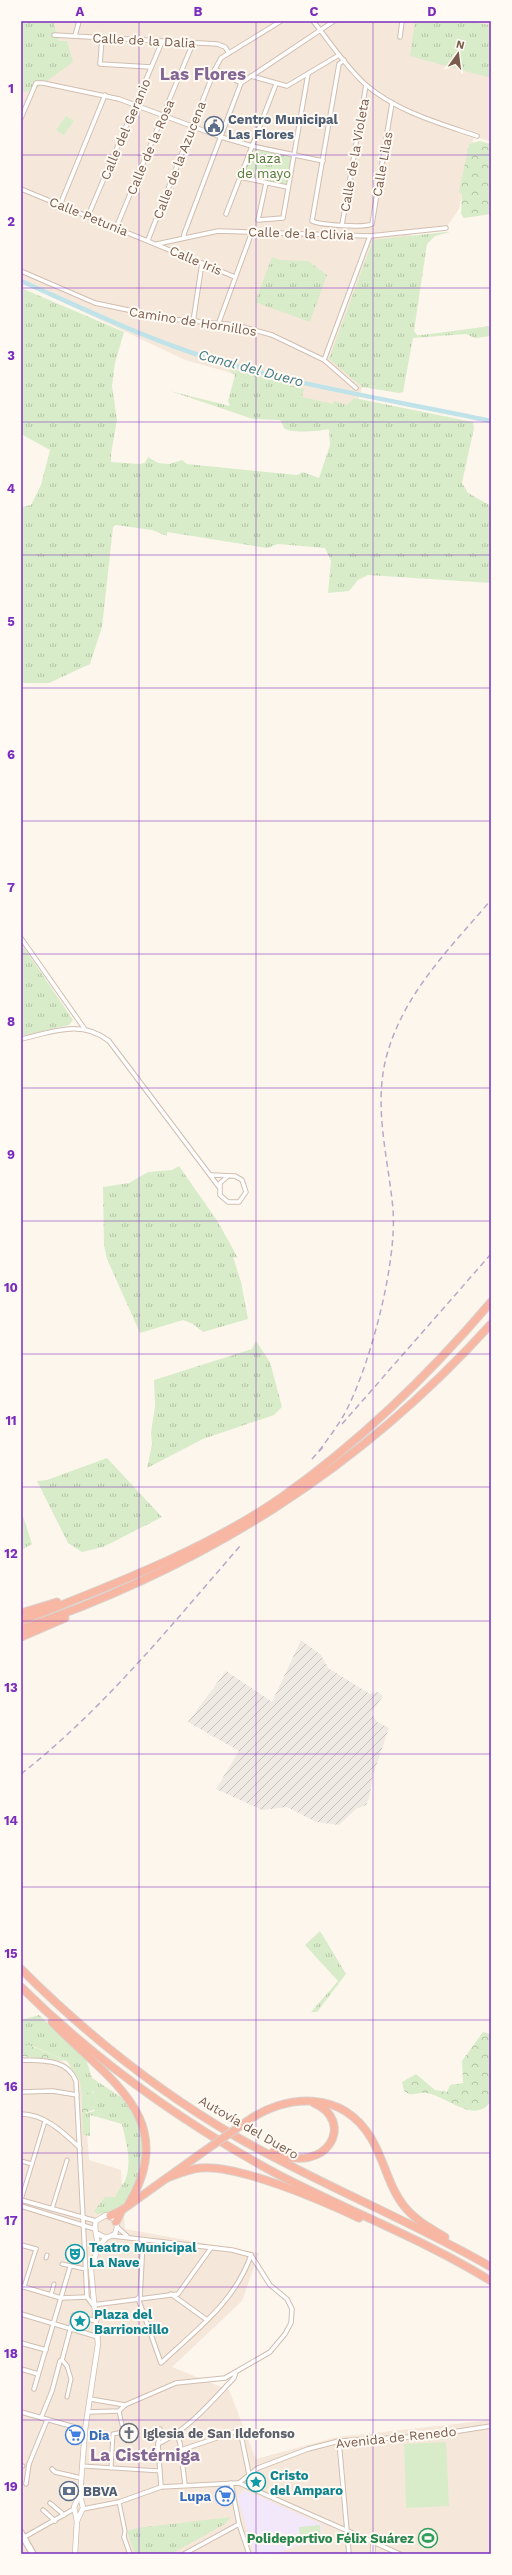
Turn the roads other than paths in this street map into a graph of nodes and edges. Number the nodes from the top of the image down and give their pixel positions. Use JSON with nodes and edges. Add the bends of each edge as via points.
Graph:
{"nodes":[{"id":1,"x":79,"y":21,"type":"edge"},
{"id":2,"x":281,"y":21,"type":"edge"},
{"id":3,"x":313,"y":21,"type":"edge"},
{"id":4,"x":334,"y":21,"type":"edge"},
{"id":5,"x":402,"y":21,"type":"edge"},
{"id":6,"x":322,"y":32,"type":"junction"},
{"id":7,"x":54,"y":35,"type":"dead end"},
{"id":8,"x":75,"y":36,"type":"junction"},
{"id":9,"x":400,"y":37,"type":"dead end"},
{"id":10,"x":102,"y":38,"type":"junction"},
{"id":11,"x":162,"y":42,"type":"junction"},
{"id":12,"x":193,"y":43,"type":"junction"},
{"id":13,"x":229,"y":53,"type":"junction"},
{"id":14,"x":339,"y":55,"type":"junction"},
{"id":15,"x":344,"y":60,"type":"junction"},
{"id":16,"x":151,"y":67,"type":"junction"},
{"id":17,"x":215,"y":69,"type":"junction"},
{"id":18,"x":308,"y":74,"type":"junction"},
{"id":19,"x":251,"y":76,"type":"junction"},
{"id":20,"x":241,"y":83,"type":"junction"},
{"id":21,"x":276,"y":84,"type":"junction"},
{"id":22,"x":366,"y":85,"type":"junction"},
{"id":23,"x":105,"y":96,"type":"junction"},
{"id":24,"x":392,"y":103,"type":"junction"},
{"id":25,"x":134,"y":104,"type":"junction"},
{"id":26,"x":163,"y":115,"type":"junction"},
{"id":27,"x":21,"y":118,"type":"edge"},
{"id":28,"x":192,"y":127,"type":"junction"},
{"id":29,"x":477,"y":136,"type":"dead end"},
{"id":30,"x":221,"y":137,"type":"junction"},
{"id":31,"x":252,"y":146,"type":"junction"},
{"id":32,"x":294,"y":156,"type":"junction"},
{"id":33,"x":323,"y":161,"type":"junction"},
{"id":34,"x":240,"y":177,"type":"junction"},
{"id":35,"x":266,"y":183,"type":"junction"},
{"id":36,"x":288,"y":188,"type":"junction"},
{"id":37,"x":21,"y":189,"type":"edge"},
{"id":38,"x":60,"y":205,"type":"junction"},
{"id":39,"x":226,"y":214,"type":"dead end"},
{"id":40,"x":88,"y":216,"type":"junction"},
{"id":41,"x":342,"y":225,"type":"junction"},
{"id":42,"x":116,"y":228,"type":"junction"},
{"id":43,"x":446,"y":228,"type":"dead end"},
{"id":44,"x":252,"y":232,"type":"junction"},
{"id":45,"x":370,"y":236,"type":"junction"},
{"id":46,"x":184,"y":238,"type":"junction"},
{"id":47,"x":148,"y":240,"type":"junction"},
{"id":48,"x":157,"y":244,"type":"junction"},
{"id":49,"x":202,"y":263,"type":"junction"},
{"id":50,"x":21,"y":271,"type":"edge"},
{"id":51,"x":235,"y":277,"type":"junction"},
{"id":52,"x":193,"y":322,"type":"junction"},
{"id":53,"x":219,"y":322,"type":"junction"},
{"id":54,"x":324,"y":360,"type":"junction"},
{"id":55,"x":356,"y":388,"type":"dead end"},
{"id":56,"x":21,"y":938,"type":"edge"},
{"id":57,"x":84,"y":1028,"type":"junction"},
{"id":58,"x":21,"y":1039,"type":"edge"},
{"id":59,"x":211,"y":1175,"type":"junction"},
{"id":60,"x":227,"y":1177,"type":"junction"},
{"id":61,"x":219,"y":1187,"type":"junction"},
{"id":62,"x":491,"y":1302,"type":"edge"},
{"id":63,"x":491,"y":1324,"type":"edge"},
{"id":64,"x":90,"y":1594,"type":"junction"},
{"id":65,"x":76,"y":1610,"type":"junction"},
{"id":66,"x":21,"y":1613,"type":"edge"},
{"id":67,"x":21,"y":1621,"type":"edge"},
{"id":68,"x":21,"y":1629,"type":"edge"},
{"id":69,"x":21,"y":1637,"type":"edge"},
{"id":70,"x":21,"y":1969,"type":"edge"},
{"id":71,"x":21,"y":1987,"type":"edge"},
{"id":72,"x":21,"y":2060,"type":"edge"},
{"id":73,"x":154,"y":2083,"type":"junction"},
{"id":74,"x":21,"y":2092,"type":"edge"},
{"id":75,"x":77,"y":2094,"type":"junction"},
{"id":76,"x":304,"y":2101,"type":"junction"},
{"id":77,"x":21,"y":2114,"type":"edge"},
{"id":78,"x":45,"y":2121,"type":"junction"},
{"id":79,"x":80,"y":2148,"type":"junction"},
{"id":80,"x":67,"y":2160,"type":"dead end"},
{"id":81,"x":21,"y":2161,"type":"edge"},
{"id":82,"x":32,"y":2164,"type":"junction"},
{"id":83,"x":167,"y":2178,"type":"junction"},
{"id":84,"x":21,"y":2200,"type":"edge"},
{"id":85,"x":21,"y":2206,"type":"edge"},
{"id":86,"x":125,"y":2208,"type":"junction"},
{"id":87,"x":52,"y":2209,"type":"junction"},
{"id":88,"x":110,"y":2216,"type":"junction"},
{"id":89,"x":81,"y":2218,"type":"junction"},
{"id":90,"x":96,"y":2221,"type":"junction"},
{"id":91,"x":117,"y":2224,"type":"junction"},
{"id":92,"x":82,"y":2225,"type":"junction"},
{"id":93,"x":95,"y":2229,"type":"junction"},
{"id":94,"x":98,"y":2234,"type":"junction"},
{"id":95,"x":112,"y":2236,"type":"junction"},
{"id":96,"x":128,"y":2236,"type":"junction"},
{"id":97,"x":106,"y":2238,"type":"junction"},
{"id":98,"x":143,"y":2240,"type":"junction"},
{"id":99,"x":21,"y":2245,"type":"edge"},
{"id":100,"x":98,"y":2247,"type":"junction"},
{"id":101,"x":211,"y":2248,"type":"junction"},
{"id":102,"x":36,"y":2249,"type":"joint"},
{"id":103,"x":251,"y":2255,"type":"junction"},
{"id":104,"x":491,"y":2262,"type":"edge"},
{"id":105,"x":62,"y":2264,"type":"dead end"},
{"id":106,"x":70,"y":2267,"type":"junction"},
{"id":107,"x":491,"y":2267,"type":"edge"},
{"id":108,"x":85,"y":2269,"type":"junction"},
{"id":109,"x":491,"y":2283,"type":"edge"},
{"id":110,"x":54,"y":2284,"type":"dead end"},
{"id":111,"x":23,"y":2287,"type":"edge"},
{"id":112,"x":171,"y":2294,"type":"junction"},
{"id":113,"x":51,"y":2295,"type":"junction"},
{"id":114,"x":87,"y":2297,"type":"junction"},
{"id":115,"x":61,"y":2298,"type":"junction"},
{"id":116,"x":139,"y":2298,"type":"junction"},
{"id":117,"x":93,"y":2305,"type":"junction"},
{"id":118,"x":21,"y":2314,"type":"edge"},
{"id":119,"x":207,"y":2320,"type":"junction"},
{"id":120,"x":96,"y":2321,"type":"junction"},
{"id":121,"x":54,"y":2324,"type":"junction"},
{"id":122,"x":70,"y":2329,"type":"junction"},
{"id":123,"x":98,"y":2337,"type":"junction"},
{"id":124,"x":21,"y":2343,"type":"edge"},
{"id":125,"x":46,"y":2350,"type":"junction"},
{"id":126,"x":62,"y":2360,"type":"junction"},
{"id":127,"x":67,"y":2366,"type":"joint"},
{"id":128,"x":21,"y":2368,"type":"edge"},
{"id":129,"x":237,"y":2371,"type":"junction"},
{"id":130,"x":38,"y":2374,"type":"junction"},
{"id":131,"x":34,"y":2389,"type":"dead end"},
{"id":132,"x":67,"y":2397,"type":"dead end"},
{"id":133,"x":90,"y":2399,"type":"junction"},
{"id":134,"x":125,"y":2405,"type":"junction"},
{"id":135,"x":119,"y":2411,"type":"junction"},
{"id":136,"x":21,"y":2412,"type":"edge"},
{"id":137,"x":88,"y":2412,"type":"junction"},
{"id":138,"x":41,"y":2418,"type":"junction"},
{"id":139,"x":47,"y":2420,"type":"junction"},
{"id":140,"x":491,"y":2426,"type":"edge"},
{"id":141,"x":160,"y":2429,"type":"dead end"},
{"id":142,"x":85,"y":2430,"type":"junction"},
{"id":143,"x":177,"y":2435,"type":"junction"},
{"id":144,"x":340,"y":2441,"type":"junction"},
{"id":145,"x":158,"y":2444,"type":"junction"},
{"id":146,"x":181,"y":2450,"type":"junction"},
{"id":147,"x":112,"y":2468,"type":"junction"},
{"id":148,"x":52,"y":2469,"type":"dead end"},
{"id":149,"x":82,"y":2469,"type":"junction"},
{"id":150,"x":160,"y":2471,"type":"junction"},
{"id":151,"x":249,"y":2474,"type":"junction"},
{"id":152,"x":82,"y":2478,"type":"junction"},
{"id":153,"x":231,"y":2483,"type":"junction"},
{"id":154,"x":239,"y":2483,"type":"junction"},
{"id":155,"x":26,"y":2484,"type":"dead end"},
{"id":156,"x":185,"y":2486,"type":"junction"},
{"id":157,"x":161,"y":2487,"type":"junction"},
{"id":158,"x":119,"y":2502,"type":"junction"},
{"id":159,"x":50,"y":2503,"type":"dead end"},
{"id":160,"x":79,"y":2508,"type":"junction"},
{"id":161,"x":43,"y":2510,"type":"dead end"},
{"id":162,"x":64,"y":2515,"type":"junction"},
{"id":163,"x":55,"y":2521,"type":"junction"},
{"id":164,"x":239,"y":2524,"type":"junction"},
{"id":165,"x":346,"y":2530,"type":"junction"},
{"id":166,"x":22,"y":2537,"type":"edge"},
{"id":167,"x":124,"y":2537,"type":"joint"},
{"id":168,"x":373,"y":2542,"type":"junction"},
{"id":169,"x":33,"y":2554,"type":"edge"},
{"id":170,"x":75,"y":2554,"type":"edge"},
{"id":171,"x":130,"y":2554,"type":"edge"},
{"id":172,"x":184,"y":2554,"type":"edge"},
{"id":173,"x":249,"y":2554,"type":"edge"},
{"id":174,"x":349,"y":2554,"type":"edge"},
{"id":175,"x":373,"y":2554,"type":"edge"},
{"id":176,"x":399,"y":2554,"type":"edge"}],
"edges":[{"from":1,"to":8,"type":"street"},
{"from":2,"to":13,"type":"street","name":"Calle de la Azucena"},
{"from":3,"to":6,"type":"street"},
{"from":4,"to":6,"type":"street"},
{"from":5,"to":9,"type":"street"},
{"from":6,"to":14,"type":"street"},
{"from":6,"to":19,"type":"street"},
{"from":7,"to":8,"type":"street","name":"Calle de la Dalia"},
{"from":8,"to":10,"type":"street","name":"Calle de la Dalia"},
{"from":10,"to":11,"type":"street","name":"Calle de la Dalia"},
{"from":10,"to":16,"type":"street","via":[[100,64]]},
{"from":11,"to":12,"type":"street","name":"Calle de la Dalia"},
{"from":11,"to":16,"type":"street","name":"Calle del Geranio"},
{"from":12,"to":13,"type":"street","name":"Calle de la Dalia","via":[[221,45]]},
{"from":12,"to":26,"type":"street","name":"Calle de la Rosa"},
{"from":13,"to":17,"type":"street","name":"Calle de la Azucena"},
{"from":14,"to":15,"type":"street"},
{"from":14,"to":18,"type":"street"},
{"from":15,"to":22,"type":"street"},
{"from":15,"to":33,"type":"street","via":[[339,64]]},
{"from":16,"to":25,"type":"street","name":"Calle del Geranio"},
{"from":17,"to":20,"type":"street"},
{"from":17,"to":28,"type":"street","name":"Calle de la Azucena"},
{"from":18,"to":21,"type":"street","via":[[287,86]]},
{"from":18,"to":32,"type":"street"},
{"from":19,"to":20,"type":"street"},
{"from":19,"to":21,"type":"street"},
{"from":20,"to":30,"type":"street"},
{"from":21,"to":31,"type":"street"},
{"from":22,"to":24,"type":"street"},
{"from":22,"to":41,"type":"street","name":"Calle de la Violeta"},
{"from":23,"to":25,"type":"street"},
{"from":23,"to":27,"type":"street","via":[[36,83]]},
{"from":23,"to":38,"type":"street"},
{"from":24,"to":29,"type":"street","via":[[416,116]]},
{"from":24,"to":41,"type":"street","name":"Calle Lilas","via":[[372,224]]},
{"from":25,"to":26,"type":"street"},
{"from":25,"to":40,"type":"street","name":"Calle del Geranio"},
{"from":26,"to":28,"type":"street"},
{"from":26,"to":42,"type":"street","name":"Calle de la Rosa"},
{"from":28,"to":30,"type":"street"},
{"from":28,"to":47,"type":"street","name":"Calle de la Azucena"},
{"from":30,"to":31,"type":"street"},
{"from":30,"to":46,"type":"street"},
{"from":31,"to":32,"type":"street"},
{"from":31,"to":34,"type":"street"},
{"from":32,"to":33,"type":"street"},
{"from":32,"to":36,"type":"street"},
{"from":33,"to":41,"type":"street","via":[[312,220]]},
{"from":34,"to":35,"type":"street"},
{"from":34,"to":39,"type":"street"},
{"from":35,"to":36,"type":"street"},
{"from":35,"to":36,"type":"street","via":[[258,220],[283,218]]},
{"from":37,"to":38,"type":"street","name":"Calle Petunia"},
{"from":38,"to":40,"type":"street","name":"Calle Petunia"},
{"from":40,"to":42,"type":"street","name":"Calle Petunia"},
{"from":42,"to":47,"type":"street","name":"Calle Petunia"},
{"from":43,"to":45,"type":"street","name":"Calle de la Clivia"},
{"from":44,"to":45,"type":"street","name":"Calle de la Clivia"},
{"from":44,"to":46,"type":"street","name":"Calle de la Clivia","via":[[218,231]]},
{"from":44,"to":51,"type":"street"},
{"from":45,"to":54,"type":"street"},
{"from":46,"to":48,"type":"street","name":"Calle de la Clivia"},
{"from":47,"to":48,"type":"street","name":"Calle Petunia"},
{"from":48,"to":49,"type":"street","name":"Calle Iris"},
{"from":49,"to":51,"type":"street","name":"Calle Iris"},
{"from":49,"to":52,"type":"street"},
{"from":50,"to":52,"type":"street","name":"Camino de Hornillos","via":[[95,303]]},
{"from":51,"to":53,"type":"street"},
{"from":52,"to":53,"type":"street","name":"Camino de Hornillos"},
{"from":53,"to":54,"type":"street","name":"Camino de Hornillos","via":[[272,335]]},
{"from":54,"to":55,"type":"street","name":"Camino de Hornillos"},
{"from":56,"to":57,"type":"street"},
{"from":57,"to":58,"type":"street"},
{"from":57,"to":59,"type":"street","via":[[97,1031],[109,1041]]},
{"from":59,"to":60,"type":"street"},
{"from":59,"to":61,"type":"street"},
{"from":60,"to":61,"type":"street"},
{"from":60,"to":61,"type":"street","via":[[235,1176],[242,1180],[246,1188],[244,1197],[236,1203],[228,1202],[220,1195]]},
{"from":62,"to":64,"type":"highway","via":[[413,1388],[336,1456],[281,1497],[178,1555]]},
{"from":63,"to":65,"type":"highway","via":[[451,1366],[385,1427],[283,1504],[180,1564]]},
{"from":64,"to":66,"type":"highway"},
{"from":64,"to":67,"type":"highway"},
{"from":65,"to":68,"type":"highway"},
{"from":65,"to":69,"type":"highway","via":[[41,1630]]},
{"from":70,"to":73,"type":"highway","name":"Autovía del Duero","via":[[79,2023]]},
{"from":71,"to":86,"type":"highway","via":[[114,2083],[133,2104],[140,2118],[147,2142],[146,2162],[142,2180]]},
{"from":71,"to":109,"type":"highway","name":"Autovía del Duero","via":[[87,2047],[141,2090],[207,2134],[278,2174],[430,2247]]},
{"from":72,"to":75,"type":"street","via":[[56,2062],[65,2066],[74,2075]]},
{"from":73,"to":76,"type":"highway","via":[[268,2150],[306,2159],[324,2152],[333,2134],[332,2122],[327,2112],[318,2105]]},
{"from":73,"to":107,"type":"highway","name":"Autovía del Duero","via":[[262,2151]]},
{"from":74,"to":75,"type":"street","via":[[53,2091]]},
{"from":75,"to":79,"type":"street"},
{"from":76,"to":83,"type":"highway","bridge":true,"via":[[280,2103],[246,2122]]},
{"from":76,"to":104,"type":"highway","via":[[328,2104],[357,2121],[371,2137],[404,2206],[424,2225]]},
{"from":77,"to":78,"type":"street"},
{"from":78,"to":79,"type":"street","via":[[55,2126]]},
{"from":78,"to":82,"type":"street"},
{"from":79,"to":89,"type":"street"},
{"from":80,"to":87,"type":"street"},
{"from":81,"to":82,"type":"street"},
{"from":82,"to":84,"type":"street"},
{"from":83,"to":86,"type":"highway"},
{"from":83,"to":109,"type":"highway","via":[[200,2168],[229,2170],[243,2174],[351,2214],[427,2249]]},
{"from":84,"to":87,"type":"street"},
{"from":85,"to":92,"type":"street"},
{"from":86,"to":88,"type":"highway"},
{"from":86,"to":91,"type":"highway"},
{"from":87,"to":89,"type":"street"},
{"from":88,"to":90,"type":"street","via":[[102,2216]]},
{"from":88,"to":91,"type":"street"},
{"from":89,"to":90,"type":"street"},
{"from":89,"to":92,"type":"street"},
{"from":90,"to":93,"type":"street"},
{"from":91,"to":95,"type":"street"},
{"from":91,"to":96,"type":"street"},
{"from":92,"to":93,"type":"street"},
{"from":92,"to":108,"type":"street"},
{"from":93,"to":94,"type":"street"},
{"from":94,"to":97,"type":"street"},
{"from":94,"to":100,"type":"street"},
{"from":95,"to":96,"type":"street"},
{"from":95,"to":97,"type":"street"},
{"from":96,"to":98,"type":"street"},
{"from":97,"to":100,"type":"street"},
{"from":98,"to":101,"type":"street"},
{"from":98,"to":116,"type":"street"},
{"from":99,"to":102,"type":"street"},
{"from":100,"to":117,"type":"street","via":[[91,2270]]},
{"from":101,"to":103,"type":"street"},
{"from":101,"to":112,"type":"street","via":[[178,2294]]},
{"from":102,"to":111,"type":"street"},
{"from":103,"to":119,"type":"street","via":[[227,2301]]},
{"from":103,"to":129,"type":"street","via":[[270,2285],[292,2308],[291,2323],[270,2352]]},
{"from":105,"to":106,"type":"street"},
{"from":106,"to":108,"type":"street"},
{"from":106,"to":115,"type":"street"},
{"from":108,"to":114,"type":"street"},
{"from":110,"to":113,"type":"street"},
{"from":111,"to":113,"type":"street"},
{"from":112,"to":116,"type":"street"},
{"from":112,"to":119,"type":"street"},
{"from":113,"to":115,"type":"street"},
{"from":114,"to":115,"type":"street"},
{"from":114,"to":117,"type":"street"},
{"from":115,"to":121,"type":"street"},
{"from":116,"to":117,"type":"street"},
{"from":116,"to":119,"type":"street","via":[[161,2363]]},
{"from":117,"to":120,"type":"street"},
{"from":118,"to":121,"type":"street"},
{"from":120,"to":122,"type":"street","via":[[74,2315]]},
{"from":120,"to":123,"type":"street"},
{"from":121,"to":122,"type":"street"},
{"from":121,"to":125,"type":"street"},
{"from":122,"to":123,"type":"street"},
{"from":122,"to":126,"type":"street"},
{"from":123,"to":133,"type":"street"},
{"from":124,"to":125,"type":"street"},
{"from":125,"to":130,"type":"street"},
{"from":126,"to":127,"type":"street"},
{"from":126,"to":138,"type":"street"},
{"from":127,"to":132,"type":"street","via":[[71,2379]]},
{"from":128,"to":130,"type":"street"},
{"from":129,"to":134,"type":"street","via":[[221,2380],[176,2383]]},
{"from":129,"to":143,"type":"street","via":[[234,2378]]},
{"from":130,"to":131,"type":"street"},
{"from":133,"to":134,"type":"street"},
{"from":133,"to":137,"type":"street"},
{"from":134,"to":135,"type":"street"},
{"from":135,"to":137,"type":"street"},
{"from":135,"to":147,"type":"street","via":[[123,2432],[113,2434]]},
{"from":136,"to":138,"type":"street"},
{"from":137,"to":142,"type":"street"},
{"from":138,"to":139,"type":"street"},
{"from":139,"to":142,"type":"street"},
{"from":139,"to":155,"type":"street","via":[[30,2464]]},
{"from":140,"to":144,"type":"street","name":"Avenida de Renedo","via":[[427,2436]]},
{"from":141,"to":145,"type":"street"},
{"from":142,"to":149,"type":"street"},
{"from":143,"to":145,"type":"street"},
{"from":143,"to":146,"type":"street"},
{"from":144,"to":151,"type":"street","name":"Avenida de Renedo","via":[[308,2449],[258,2468]]},
{"from":144,"to":165,"type":"street"},
{"from":145,"to":150,"type":"street"},
{"from":146,"to":151,"type":"street","via":[[240,2430]]},
{"from":146,"to":156,"type":"street"},
{"from":147,"to":149,"type":"street"},
{"from":147,"to":150,"type":"street"},
{"from":148,"to":152,"type":"street"},
{"from":149,"to":152,"type":"street"},
{"from":150,"to":157,"type":"street"},
{"from":151,"to":154,"type":"street","name":"Avenida de Renedo"},
{"from":152,"to":160,"type":"street"},
{"from":153,"to":154,"type":"street"},
{"from":153,"to":156,"type":"street"},
{"from":153,"to":164,"type":"street"},
{"from":154,"to":165,"type":"street"},
{"from":156,"to":157,"type":"street"},
{"from":157,"to":158,"type":"street"},
{"from":158,"to":160,"type":"street"},
{"from":158,"to":167,"type":"street"},
{"from":159,"to":162,"type":"street"},
{"from":160,"to":162,"type":"street"},
{"from":160,"to":170,"type":"street"},
{"from":161,"to":163,"type":"street"},
{"from":162,"to":163,"type":"street"},
{"from":163,"to":166,"type":"street"},
{"from":164,"to":172,"type":"street"},
{"from":164,"to":173,"type":"street"},
{"from":165,"to":168,"type":"street"},
{"from":165,"to":174,"type":"street"},
{"from":166,"to":169,"type":"main road"},
{"from":167,"to":171,"type":"street"},
{"from":168,"to":175,"type":"street"},
{"from":168,"to":176,"type":"street"}]}
